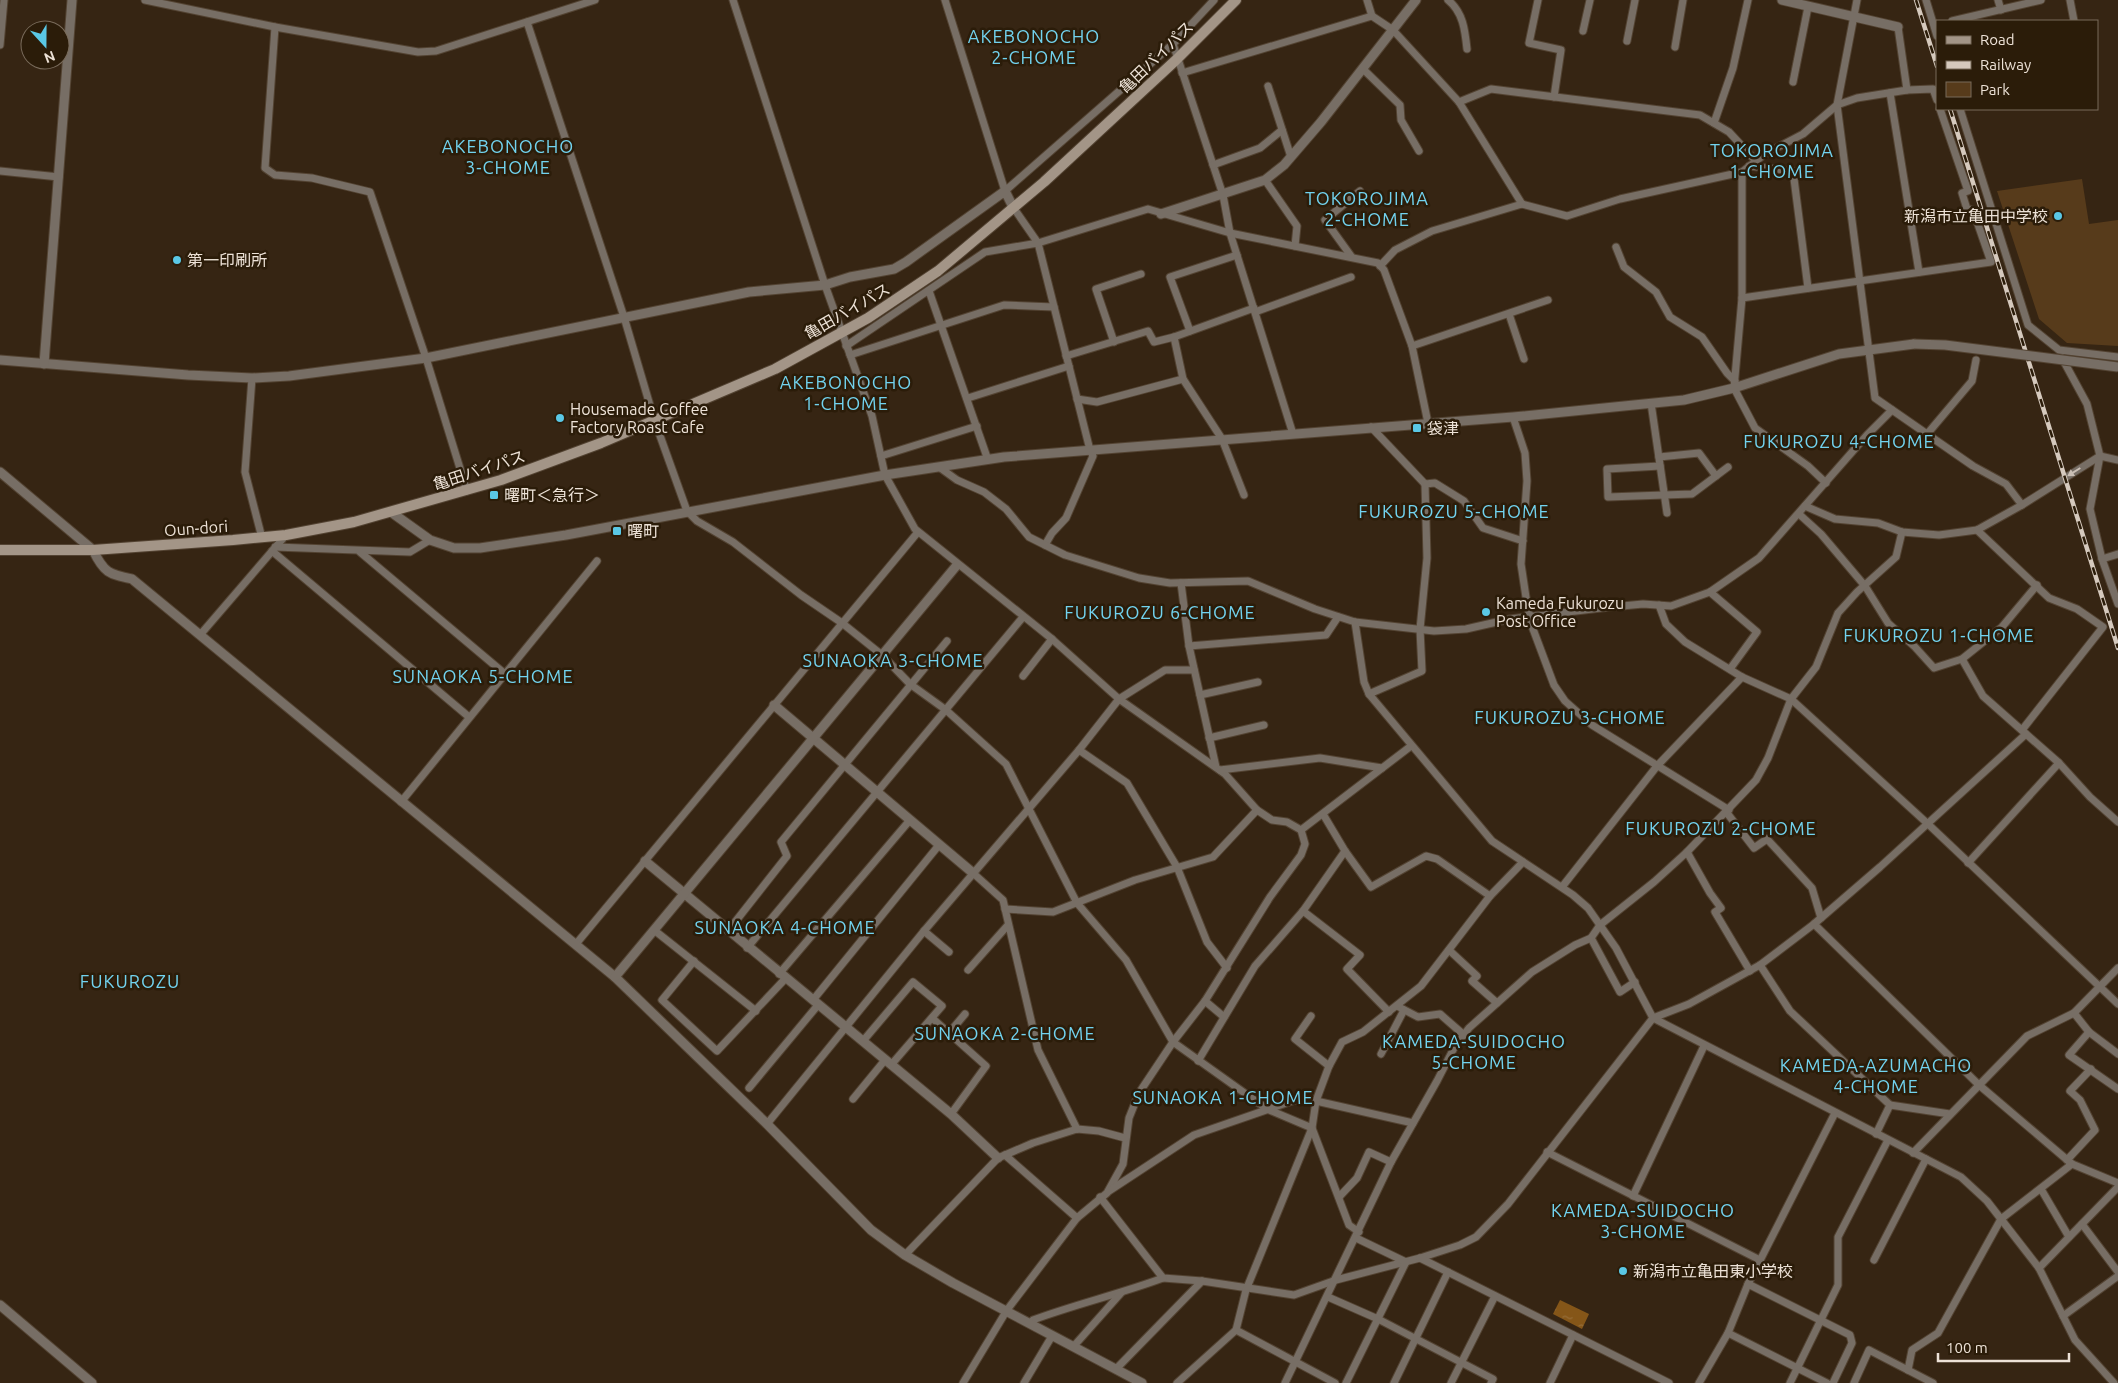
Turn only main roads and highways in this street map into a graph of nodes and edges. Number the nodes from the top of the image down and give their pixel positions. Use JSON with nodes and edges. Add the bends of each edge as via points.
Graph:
{"nodes":[{"id":1,"x":1236,"y":0,"type":"edge"},
{"id":2,"x":391,"y":512,"type":"joint"},
{"id":3,"x":0,"y":550,"type":"edge"}],
"edges":[{"from":1,"to":2,"type":"main road","name":"亀田バイパス","via":[[1044,182],[938,271],[842,333],[774,369],[601,442],[467,491]]},
{"from":2,"to":3,"type":"main road","name":"Oun-dori","via":[[332,528],[262,538],[93,550]]}]}
